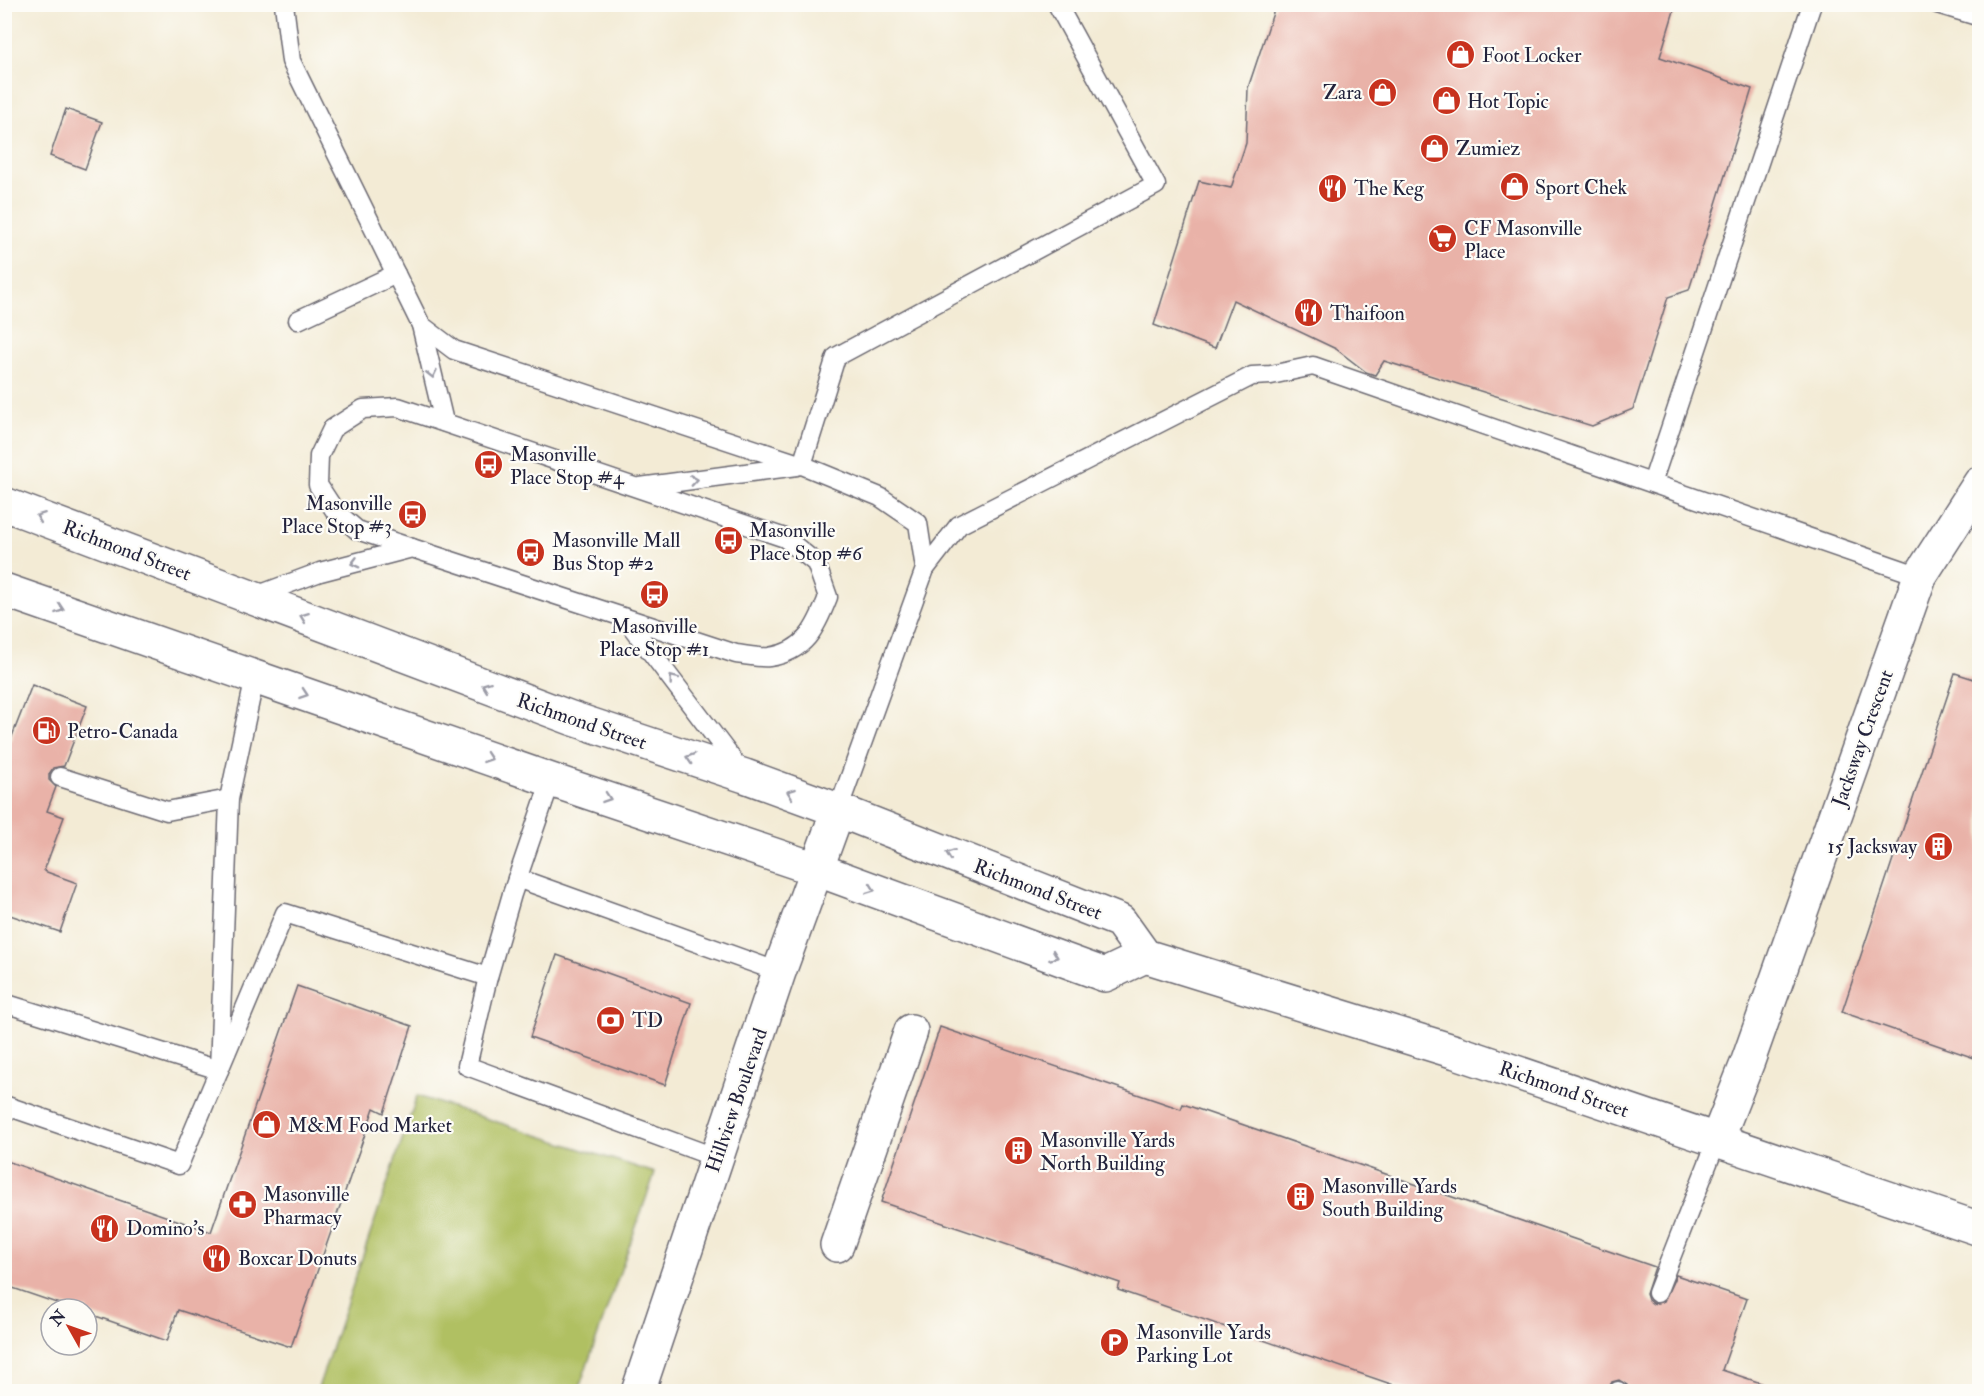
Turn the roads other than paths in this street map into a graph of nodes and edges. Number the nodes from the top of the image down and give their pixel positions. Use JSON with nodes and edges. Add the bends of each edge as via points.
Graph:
{"nodes":[{"id":1,"x":284,"y":4,"type":"edge"},
{"id":2,"x":1057,"y":4,"type":"edge"},
{"id":3,"x":1812,"y":4,"type":"edge"},
{"id":4,"x":1937,"y":4,"type":"edge"},
{"id":5,"x":1980,"y":17,"type":"edge"},
{"id":6,"x":396,"y":274,"type":"junction"},
{"id":7,"x":298,"y":320,"type":"dead end"},
{"id":8,"x":421,"y":325,"type":"junction"},
{"id":9,"x":444,"y":422,"type":"junction"},
{"id":10,"x":802,"y":465,"type":"junction"},
{"id":11,"x":1652,"y":483,"type":"junction"},
{"id":12,"x":1980,"y":483,"type":"edge"},
{"id":13,"x":636,"y":488,"type":"junction"},
{"id":14,"x":4,"y":504,"type":"edge"},
{"id":15,"x":412,"y":548,"type":"junction"},
{"id":16,"x":925,"y":569,"type":"junction"},
{"id":17,"x":1920,"y":576,"type":"junction"},
{"id":18,"x":4,"y":590,"type":"edge"},
{"id":19,"x":252,"y":598,"type":"junction"},
{"id":20,"x":625,"y":618,"type":"junction"},
{"id":21,"x":255,"y":677,"type":"junction"},
{"id":22,"x":745,"y":776,"type":"junction"},
{"id":23,"x":60,"y":777,"type":"dead end"},
{"id":24,"x":551,"y":780,"type":"junction"},
{"id":25,"x":229,"y":799,"type":"junction"},
{"id":26,"x":838,"y":810,"type":"junction"},
{"id":27,"x":816,"y":869,"type":"junction"},
{"id":28,"x":518,"y":878,"type":"junction"},
{"id":29,"x":1145,"y":956,"type":"junction"},
{"id":30,"x":779,"y":972,"type":"junction"},
{"id":31,"x":488,"y":977,"type":"junction"},
{"id":32,"x":4,"y":1004,"type":"edge"},
{"id":33,"x":911,"y":1031,"type":"dead end"},
{"id":34,"x":219,"y":1070,"type":"junction"},
{"id":35,"x":4,"y":1105,"type":"edge"},
{"id":36,"x":1717,"y":1140,"type":"junction"},
{"id":37,"x":717,"y":1158,"type":"junction"},
{"id":38,"x":1980,"y":1229,"type":"edge"},
{"id":39,"x":837,"y":1245,"type":"dead end"},
{"id":40,"x":1657,"y":1293,"type":"dead end"},
{"id":41,"x":638,"y":1392,"type":"edge"}],
"edges":[{"from":1,"to":6,"type":"lane","via":[[291,61]]},
{"from":2,"to":10,"type":"lane","via":[[1156,185],[836,357]]},
{"from":3,"to":11,"type":"lane"},
{"from":4,"to":5,"type":"lane"},
{"from":6,"to":7,"type":"lane"},
{"from":6,"to":8,"type":"lane"},
{"from":8,"to":9,"type":"lane","one_way":true},
{"from":8,"to":10,"type":"lane","via":[[454,350]]},
{"from":9,"to":13,"type":"lane"},
{"from":9,"to":15,"type":"lane","via":[[398,407],[363,409],[332,429],[319,456],[318,485],[334,511],[357,530]]},
{"from":13,"to":10,"type":"lane","one_way":true},
{"from":10,"to":16,"type":"lane","via":[[880,497],[918,523]]},
{"from":11,"to":16,"type":"lane","via":[[1313,366],[1252,376],[959,525]]},
{"from":11,"to":17,"type":"lane"},
{"from":12,"to":17,"type":"main road","name":"Jacksway Crescent"},
{"from":13,"to":20,"type":"lane","via":[[785,538],[816,562],[828,597],[818,623],[798,648],[768,657],[736,654]]},
{"from":19,"to":14,"type":"main road","name":"Richmond Street","one_way":true},
{"from":15,"to":19,"type":"lane","one_way":true,"via":[[320,572]]},
{"from":15,"to":20,"type":"lane"},
{"from":16,"to":26,"type":"lane"},
{"from":17,"to":36,"type":"main road","name":"Jacksway Crescent"},
{"from":18,"to":21,"type":"main road","one_way":true},
{"from":22,"to":19,"type":"main road","name":"Richmond Street","one_way":true,"via":[[571,718]]},
{"from":22,"to":20,"type":"lane","one_way":true},
{"from":21,"to":24,"type":"main road","one_way":true},
{"from":21,"to":25,"type":"lane"},
{"from":26,"to":22,"type":"main road","name":"Richmond Street","one_way":true},
{"from":23,"to":25,"type":"lane","via":[[167,811]]},
{"from":24,"to":27,"type":"main road","one_way":true},
{"from":24,"to":28,"type":"lane"},
{"from":25,"to":34,"type":"lane"},
{"from":26,"to":27,"type":"main road","name":"Hillview Boulevard"},
{"from":29,"to":26,"type":"main road","name":"Richmond Street","one_way":true,"via":[[1120,921]]},
{"from":27,"to":29,"type":"main road","one_way":true,"via":[[1106,975]]},
{"from":27,"to":30,"type":"main road","name":"Hillview Boulevard"},
{"from":28,"to":30,"type":"lane"},
{"from":28,"to":31,"type":"lane"},
{"from":29,"to":36,"type":"main road","name":"Richmond Street","via":[[1456,1052]]},
{"from":30,"to":37,"type":"main road","name":"Hillview Boulevard"},
{"from":31,"to":34,"type":"lane","via":[[285,913]]},
{"from":31,"to":37,"type":"lane","via":[[467,1066]]},
{"from":32,"to":34,"type":"lane"},
{"from":33,"to":39,"type":"main road"},
{"from":34,"to":35,"type":"lane","via":[[179,1165]]},
{"from":36,"to":38,"type":"main road","name":"Richmond Street"},
{"from":36,"to":40,"type":"lane"},
{"from":37,"to":41,"type":"main road","name":"Hillview Boulevard"}]}
